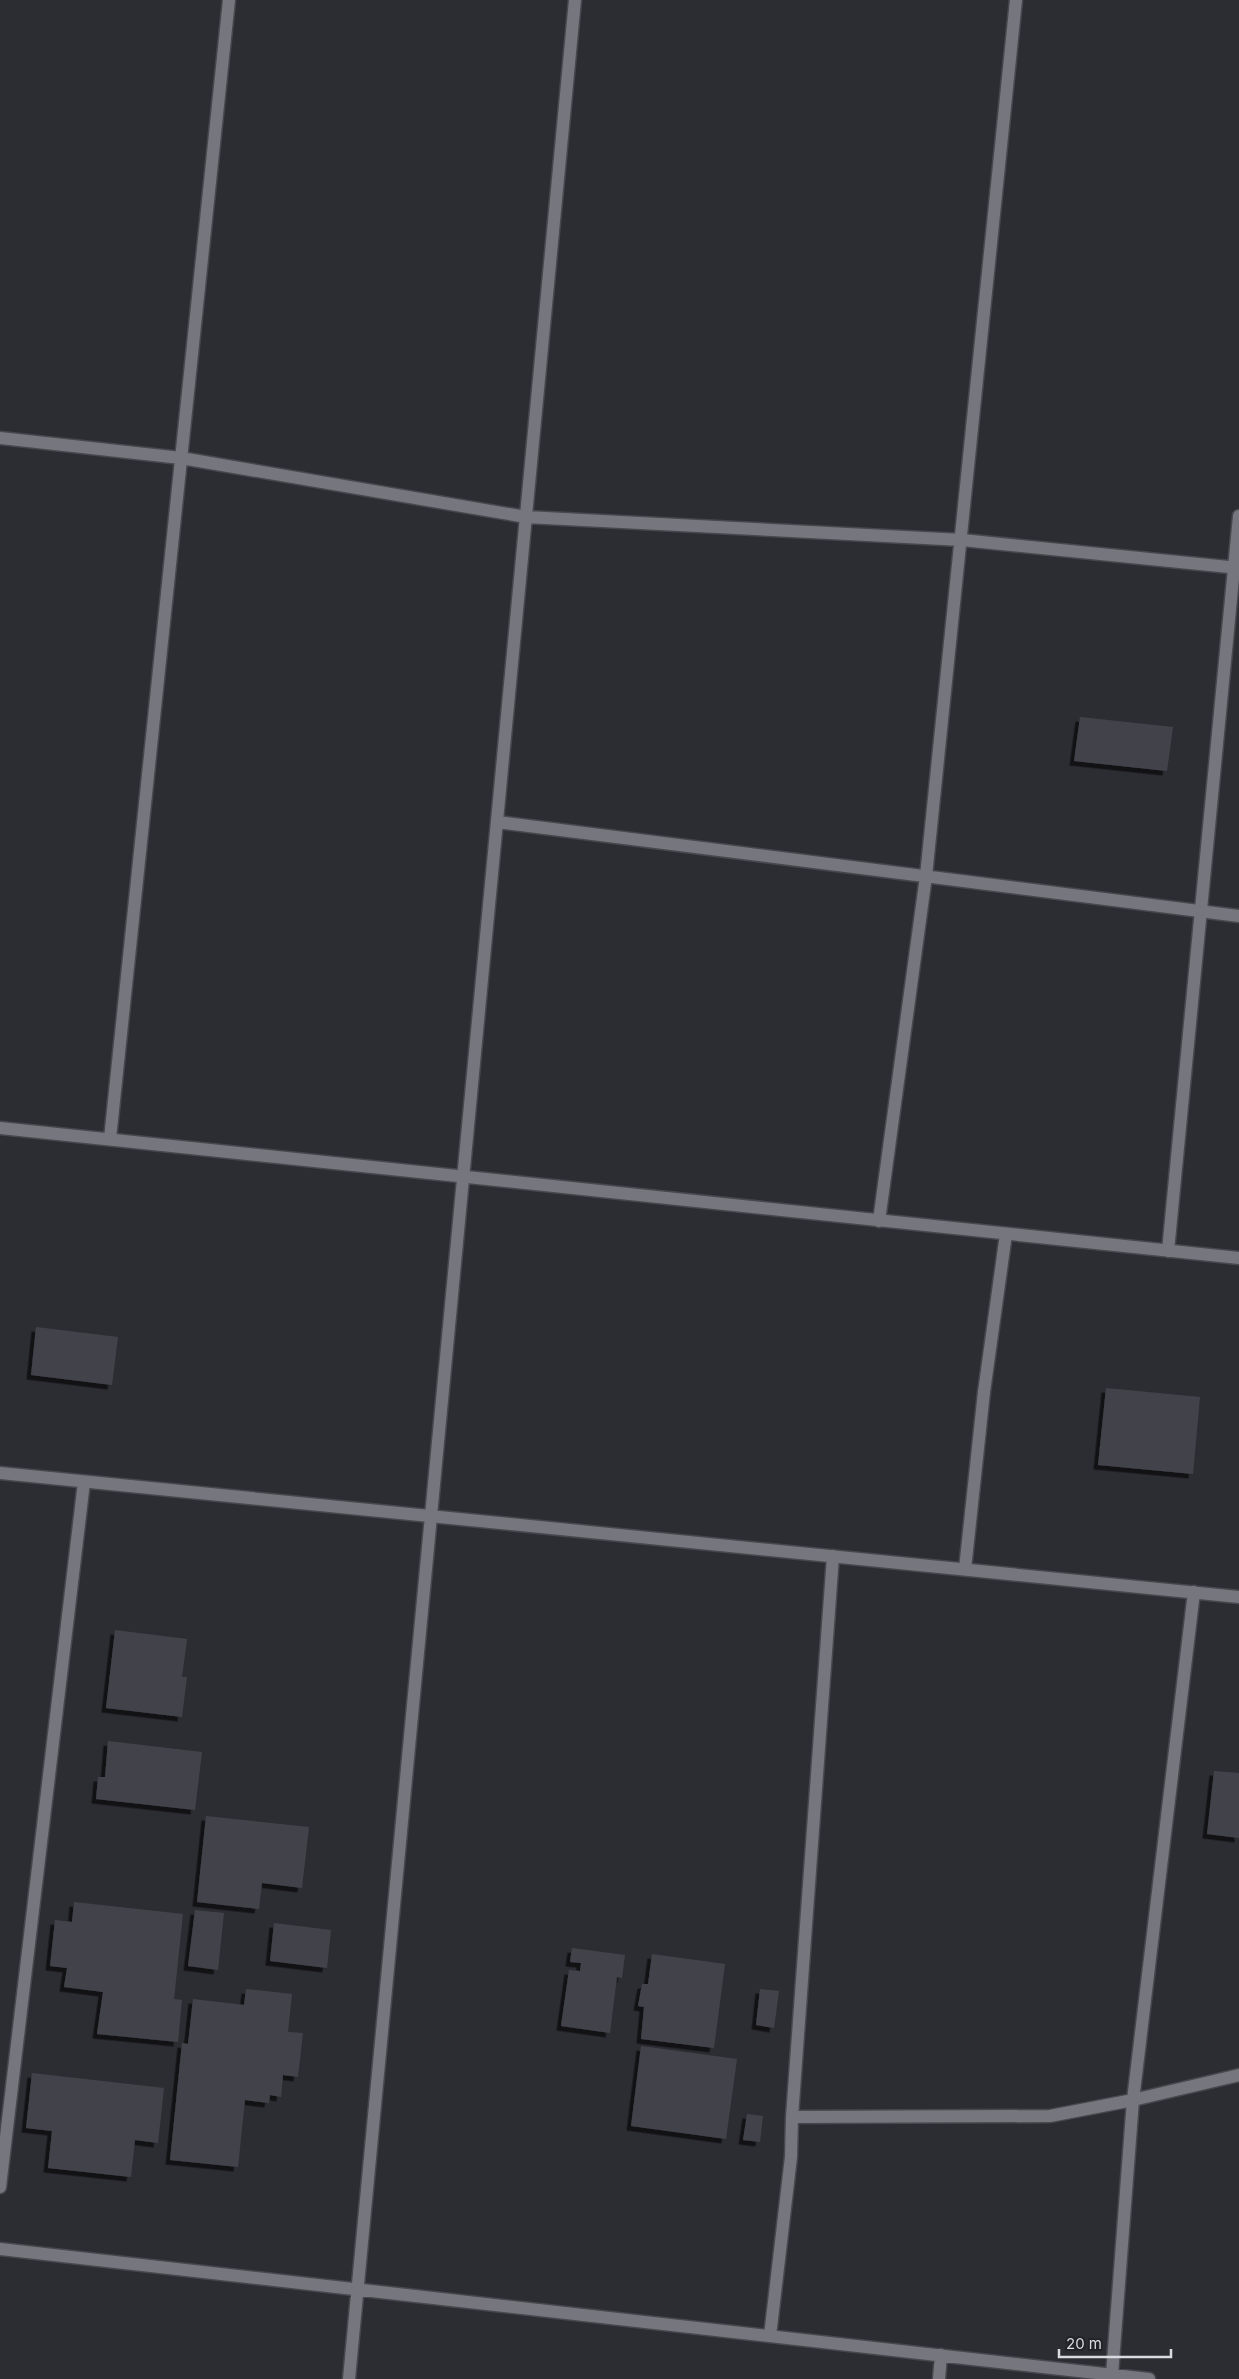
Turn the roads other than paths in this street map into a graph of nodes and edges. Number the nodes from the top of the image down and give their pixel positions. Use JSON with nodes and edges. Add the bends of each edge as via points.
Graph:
{"nodes":[{"id":1,"x":229,"y":0,"type":"edge"},
{"id":2,"x":575,"y":0,"type":"edge"},
{"id":3,"x":1016,"y":0,"type":"edge"},
{"id":4,"x":0,"y":438,"type":"edge"},
{"id":5,"x":181,"y":458,"type":"junction"},
{"id":6,"x":1239,"y":516,"type":"edge"},
{"id":7,"x":526,"y":517,"type":"junction"},
{"id":8,"x":962,"y":540,"type":"junction"},
{"id":9,"x":1236,"y":567,"type":"edge"},
{"id":10,"x":497,"y":822,"type":"junction"},
{"id":11,"x":926,"y":876,"type":"junction"},
{"id":12,"x":1201,"y":912,"type":"junction"},
{"id":13,"x":1239,"y":916,"type":"edge"},
{"id":14,"x":0,"y":1128,"type":"edge"},
{"id":15,"x":110,"y":1140,"type":"junction"},
{"id":16,"x":463,"y":1177,"type":"junction"},
{"id":17,"x":879,"y":1220,"type":"junction"},
{"id":18,"x":1006,"y":1234,"type":"junction"},
{"id":19,"x":1168,"y":1251,"type":"junction"},
{"id":20,"x":1239,"y":1258,"type":"edge"},
{"id":21,"x":0,"y":1474,"type":"edge"},
{"id":22,"x":84,"y":1482,"type":"junction"},
{"id":23,"x":430,"y":1516,"type":"junction"},
{"id":24,"x":833,"y":1556,"type":"junction"},
{"id":25,"x":965,"y":1569,"type":"junction"},
{"id":26,"x":1194,"y":1592,"type":"junction"},
{"id":27,"x":1239,"y":1597,"type":"edge"},
{"id":28,"x":1239,"y":2075,"type":"edge"},
{"id":29,"x":1134,"y":2100,"type":"junction"},
{"id":30,"x":792,"y":2117,"type":"junction"},
{"id":31,"x":0,"y":2188,"type":"edge"},
{"id":32,"x":0,"y":2249,"type":"edge"},
{"id":33,"x":357,"y":2289,"type":"junction"},
{"id":34,"x":770,"y":2336,"type":"junction"},
{"id":35,"x":941,"y":2355,"type":"junction"},
{"id":36,"x":1112,"y":2375,"type":"junction"},
{"id":37,"x":349,"y":2379,"type":"edge"},
{"id":38,"x":939,"y":2379,"type":"edge"},
{"id":39,"x":1149,"y":2379,"type":"edge"}],
"edges":[{"from":1,"to":5,"type":"street"},
{"from":2,"to":7,"type":"street"},
{"from":3,"to":8,"type":"street"},
{"from":4,"to":5,"type":"street"},
{"from":5,"to":7,"type":"street"},
{"from":5,"to":15,"type":"street"},
{"from":6,"to":9,"type":"street"},
{"from":7,"to":8,"type":"street"},
{"from":7,"to":10,"type":"street"},
{"from":8,"to":9,"type":"street"},
{"from":8,"to":11,"type":"street"},
{"from":9,"to":12,"type":"street"},
{"from":10,"to":11,"type":"street"},
{"from":10,"to":16,"type":"street"},
{"from":11,"to":12,"type":"street"},
{"from":11,"to":17,"type":"street"},
{"from":12,"to":13,"type":"street"},
{"from":12,"to":19,"type":"street"},
{"from":14,"to":15,"type":"street"},
{"from":15,"to":16,"type":"street"},
{"from":16,"to":17,"type":"street"},
{"from":16,"to":23,"type":"street"},
{"from":17,"to":18,"type":"street"},
{"from":18,"to":19,"type":"street"},
{"from":18,"to":25,"type":"street","via":[[984,1392]]},
{"from":19,"to":20,"type":"street"},
{"from":21,"to":22,"type":"street"},
{"from":22,"to":23,"type":"street"},
{"from":22,"to":31,"type":"street"},
{"from":23,"to":24,"type":"street"},
{"from":23,"to":33,"type":"street"},
{"from":24,"to":25,"type":"street"},
{"from":24,"to":30,"type":"street"},
{"from":25,"to":26,"type":"street"},
{"from":26,"to":27,"type":"street"},
{"from":26,"to":29,"type":"street"},
{"from":28,"to":29,"type":"street"},
{"from":29,"to":30,"type":"street","via":[[1050,2116]]},
{"from":29,"to":36,"type":"street"},
{"from":30,"to":34,"type":"street","via":[[791,2157]]},
{"from":32,"to":33,"type":"street"},
{"from":33,"to":34,"type":"street"},
{"from":33,"to":37,"type":"street"},
{"from":34,"to":35,"type":"street"},
{"from":35,"to":36,"type":"street"},
{"from":35,"to":38,"type":"street"},
{"from":36,"to":39,"type":"street"}]}
